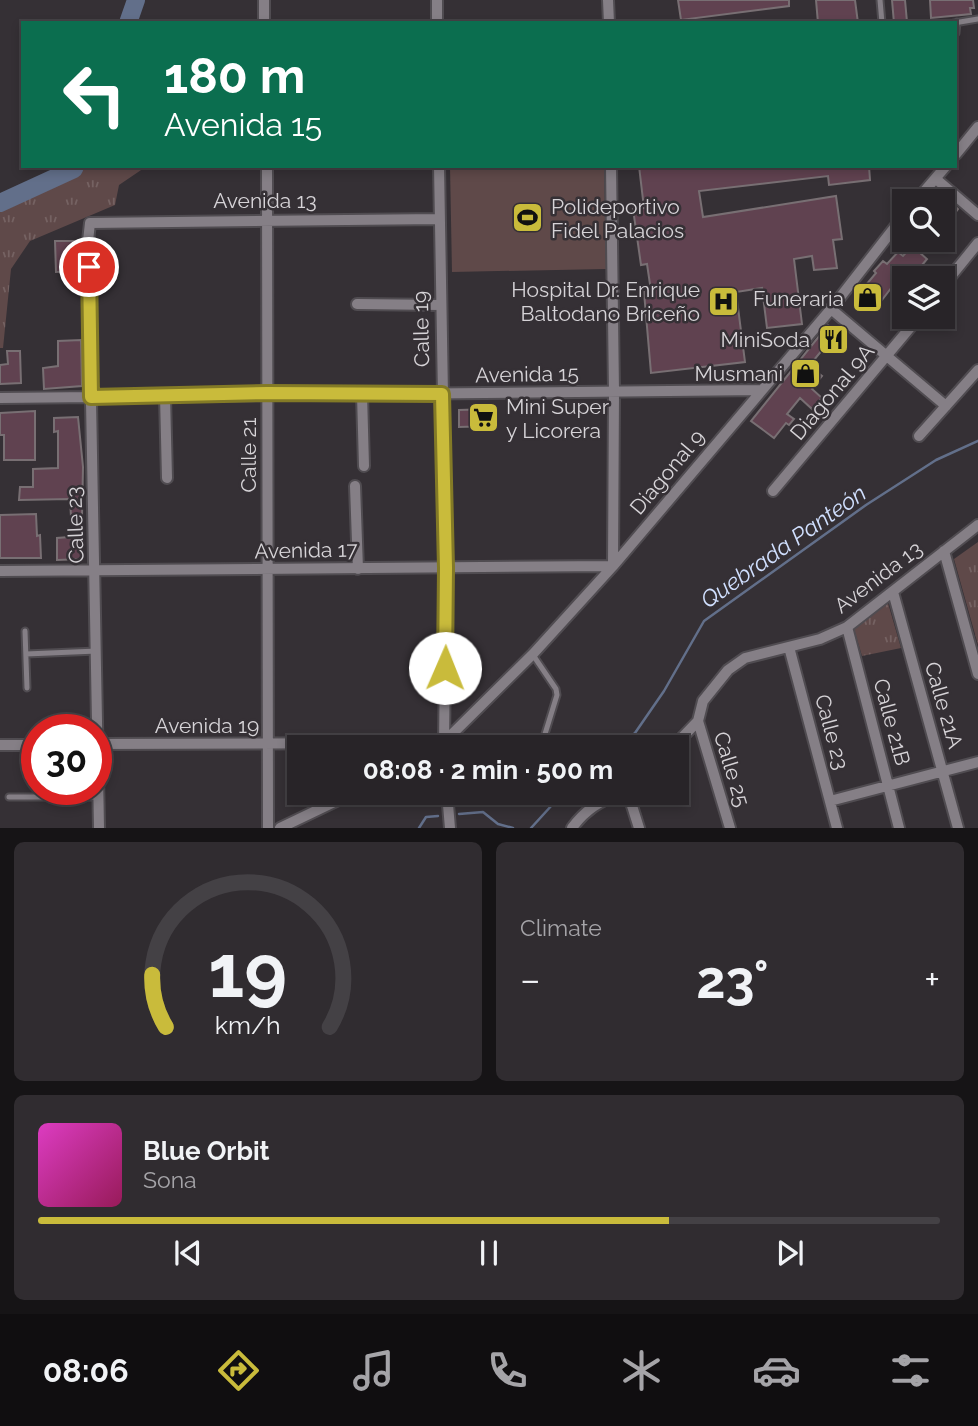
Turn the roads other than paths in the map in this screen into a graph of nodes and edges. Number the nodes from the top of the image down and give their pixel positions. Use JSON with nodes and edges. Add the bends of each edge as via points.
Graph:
{"nodes":[{"id":1,"x":264,"y":0,"type":"edge"},
{"id":2,"x":437,"y":0,"type":"edge"},
{"id":3,"x":608,"y":0,"type":"edge"},
{"id":4,"x":880,"y":0,"type":"edge"},
{"id":5,"x":978,"y":19,"type":"edge"},
{"id":6,"x":264,"y":21,"type":"edge"},
{"id":7,"x":437,"y":21,"type":"edge"},
{"id":8,"x":609,"y":21,"type":"edge"},
{"id":9,"x":882,"y":21,"type":"edge"},
{"id":10,"x":957,"y":23,"type":"edge"},
{"id":11,"x":978,"y":127,"type":"edge"},
{"id":12,"x":957,"y":153,"type":"edge"},
{"id":13,"x":267,"y":168,"type":"edge"},
{"id":14,"x":439,"y":168,"type":"edge"},
{"id":15,"x":611,"y":168,"type":"edge"},
{"id":16,"x":944,"y":168,"type":"edge"},
{"id":17,"x":936,"y":179,"type":"junction"},
{"id":18,"x":927,"y":189,"type":"edge"},
{"id":19,"x":978,"y":215,"type":"edge"},
{"id":20,"x":439,"y":219,"type":"junction"},
{"id":21,"x":267,"y":220,"type":"junction"},
{"id":22,"x":90,"y":223,"type":"joint"},
{"id":23,"x":892,"y":231,"type":"edge"},
{"id":24,"x":978,"y":243,"type":"edge"},
{"id":25,"x":955,"y":271,"type":"edge"},
{"id":26,"x":357,"y":304,"type":"dead end"},
{"id":27,"x":440,"y":305,"type":"junction"},
{"id":28,"x":831,"y":309,"type":"junction"},
{"id":29,"x":909,"y":329,"type":"edge"},
{"id":30,"x":887,"y":356,"type":"junction"},
{"id":31,"x":978,"y":370,"type":"edge"},
{"id":32,"x":761,"y":390,"type":"junction"},
{"id":33,"x":614,"y":392,"type":"junction"},
{"id":34,"x":267,"y":393,"type":"junction"},
{"id":35,"x":362,"y":394,"type":"junction"},
{"id":36,"x":442,"y":394,"type":"junction"},
{"id":37,"x":164,"y":396,"type":"junction"},
{"id":38,"x":91,"y":397,"type":"junction"},
{"id":39,"x":0,"y":398,"type":"edge"},
{"id":40,"x":946,"y":406,"type":"junction"},
{"id":41,"x":919,"y":436,"type":"dead end"},
{"id":42,"x":364,"y":466,"type":"dead end"},
{"id":43,"x":167,"y":478,"type":"dead end"},
{"id":44,"x":355,"y":486,"type":"dead end"},
{"id":45,"x":773,"y":491,"type":"dead end"},
{"id":46,"x":978,"y":525,"type":"edge"},
{"id":47,"x":944,"y":551,"type":"junction"},
{"id":48,"x":613,"y":566,"type":"junction"},
{"id":49,"x":446,"y":568,"type":"junction"},
{"id":50,"x":358,"y":569,"type":"junction"},
{"id":51,"x":268,"y":570,"type":"junction"},
{"id":52,"x":96,"y":571,"type":"junction"},
{"id":53,"x":0,"y":572,"type":"edge"},
{"id":54,"x":893,"y":592,"type":"junction"},
{"id":55,"x":847,"y":627,"type":"junction"},
{"id":56,"x":24,"y":631,"type":"dead end"},
{"id":57,"x":789,"y":647,"type":"junction"},
{"id":58,"x":97,"y":651,"type":"junction"},
{"id":59,"x":26,"y":654,"type":"junction"},
{"id":60,"x":533,"y":654,"type":"junction"},
{"id":61,"x":977,"y":666,"type":"edge"},
{"id":62,"x":27,"y":688,"type":"dead end"},
{"id":63,"x":97,"y":714,"type":"edge"},
{"id":64,"x":698,"y":721,"type":"junction"},
{"id":65,"x":442,"y":735,"type":"edge"},
{"id":66,"x":453,"y":735,"type":"edge"},
{"id":67,"x":545,"y":735,"type":"edge"},
{"id":68,"x":685,"y":735,"type":"edge"},
{"id":69,"x":112,"y":744,"type":"edge"},
{"id":70,"x":268,"y":744,"type":"junction"},
{"id":71,"x":287,"y":744,"type":"edge"},
{"id":72,"x":0,"y":745,"type":"edge"},
{"id":73,"x":21,"y":745,"type":"edge"},
{"id":74,"x":978,"y":762,"type":"edge"},
{"id":75,"x":943,"y":772,"type":"junction"},
{"id":76,"x":888,"y":785,"type":"junction"},
{"id":77,"x":9,"y":797,"type":"dead end"},
{"id":78,"x":21,"y":797,"type":"edge"},
{"id":79,"x":830,"y":801,"type":"junction"},
{"id":80,"x":99,"y":805,"type":"edge"},
{"id":81,"x":328,"y":805,"type":"edge"},
{"id":82,"x":448,"y":805,"type":"edge"},
{"id":83,"x":594,"y":805,"type":"edge"},
{"id":84,"x":632,"y":805,"type":"edge"},
{"id":85,"x":99,"y":828,"type":"edge"},
{"id":86,"x":268,"y":828,"type":"edge"},
{"id":87,"x":280,"y":828,"type":"edge"},
{"id":88,"x":450,"y":828,"type":"edge"},
{"id":89,"x":572,"y":828,"type":"edge"},
{"id":90,"x":639,"y":828,"type":"edge"},
{"id":91,"x":730,"y":828,"type":"edge"},
{"id":92,"x":837,"y":828,"type":"edge"},
{"id":93,"x":899,"y":828,"type":"edge"},
{"id":94,"x":958,"y":828,"type":"edge"}],
"edges":[{"from":1,"to":6,"type":"street"},
{"from":2,"to":7,"type":"street"},
{"from":3,"to":8,"type":"street"},
{"from":4,"to":9,"type":"lane"},
{"from":5,"to":10,"type":"lane"},
{"from":11,"to":12,"type":"street"},
{"from":13,"to":21,"type":"street","name":"Calle 21"},
{"from":14,"to":20,"type":"street","name":"Calle 19"},
{"from":15,"to":33,"type":"street"},
{"from":16,"to":17,"type":"street"},
{"from":17,"to":18,"type":"street"},
{"from":17,"to":19,"type":"street"},
{"from":20,"to":21,"type":"street","name":"Avenida 13"},
{"from":20,"to":27,"type":"street","name":"Calle 19"},
{"from":21,"to":22,"type":"street","name":"Avenida 13"},
{"from":21,"to":34,"type":"street","name":"Calle 21"},
{"from":22,"to":38,"type":"street","name":"Calle 23"},
{"from":23,"to":28,"type":"street","name":"Diagonal 9"},
{"from":24,"to":25,"type":"street"},
{"from":26,"to":27,"type":"street"},
{"from":27,"to":36,"type":"street","name":"Calle 19"},
{"from":28,"to":30,"type":"street"},
{"from":28,"to":32,"type":"street","name":"Diagonal 9"},
{"from":29,"to":30,"type":"street","name":"Diagonal 9A"},
{"from":30,"to":40,"type":"street"},
{"from":30,"to":45,"type":"street","name":"Diagonal 9A"},
{"from":31,"to":40,"type":"street"},
{"from":32,"to":33,"type":"street","name":"Avenida 15"},
{"from":32,"to":48,"type":"street","name":"Diagonal 9"},
{"from":33,"to":36,"type":"street","name":"Avenida 15"},
{"from":33,"to":48,"type":"street"},
{"from":34,"to":35,"type":"street","name":"Avenida 15"},
{"from":34,"to":37,"type":"street","name":"Avenida 15"},
{"from":34,"to":51,"type":"street","name":"Calle 21"},
{"from":35,"to":36,"type":"street","name":"Avenida 15"},
{"from":35,"to":42,"type":"street"},
{"from":36,"to":49,"type":"street","name":"Calle 19"},
{"from":37,"to":38,"type":"street","name":"Avenida 15"},
{"from":37,"to":43,"type":"street"},
{"from":38,"to":39,"type":"street","name":"Avenida 15"},
{"from":38,"to":52,"type":"street","name":"Calle 23"},
{"from":40,"to":41,"type":"street"},
{"from":44,"to":50,"type":"street"},
{"from":46,"to":47,"type":"street","name":"Avenida 13"},
{"from":47,"to":54,"type":"street","name":"Avenida 13"},
{"from":47,"to":61,"type":"street"},
{"from":48,"to":49,"type":"street","name":"Avenida 17"},
{"from":48,"to":60,"type":"street","name":"Diagonal 9"},
{"from":49,"to":50,"type":"street","name":"Avenida 17"},
{"from":49,"to":65,"type":"street","name":"Calle 19"},
{"from":50,"to":51,"type":"street","name":"Avenida 17"},
{"from":51,"to":52,"type":"street","name":"Avenida 17"},
{"from":51,"to":70,"type":"street","name":"Calle 21"},
{"from":52,"to":53,"type":"street","name":"Avenida 17"},
{"from":52,"to":58,"type":"street","name":"Calle 23"},
{"from":54,"to":55,"type":"street","name":"Avenida 13"},
{"from":54,"to":75,"type":"street","name":"Calle 21A"},
{"from":55,"to":57,"type":"street","name":"Avenida 13"},
{"from":55,"to":76,"type":"street","name":"Calle 21B"},
{"from":56,"to":59,"type":"lane"},
{"from":57,"to":64,"type":"street","name":"Avenida 13","via":[[745,658],[727,670],[704,701]]},
{"from":57,"to":79,"type":"street","name":"Calle 23"},
{"from":58,"to":59,"type":"lane"},
{"from":58,"to":63,"type":"street","name":"Calle 23"},
{"from":59,"to":62,"type":"lane"},
{"from":60,"to":66,"type":"street","name":"Diagonal 9"},
{"from":60,"to":67,"type":"lane","via":[[557,695]]},
{"from":64,"to":68,"type":"street","name":"Avenida 13"},
{"from":64,"to":91,"type":"street","name":"Calle 25"},
{"from":69,"to":70,"type":"street","name":"Avenida 19"},
{"from":70,"to":71,"type":"street","name":"Avenida 19"},
{"from":70,"to":86,"type":"street","name":"Calle 21"},
{"from":72,"to":73,"type":"street"},
{"from":74,"to":75,"type":"street"},
{"from":75,"to":76,"type":"street"},
{"from":75,"to":94,"type":"street","name":"Calle 21A"},
{"from":76,"to":79,"type":"street"},
{"from":76,"to":93,"type":"street","name":"Calle 21B"},
{"from":77,"to":78,"type":"lane"},
{"from":79,"to":92,"type":"street","name":"Calle 23"},
{"from":80,"to":85,"type":"street","name":"Calle 23"},
{"from":81,"to":87,"type":"street"},
{"from":82,"to":88,"type":"street"},
{"from":83,"to":89,"type":"street"},
{"from":84,"to":90,"type":"street"}]}
